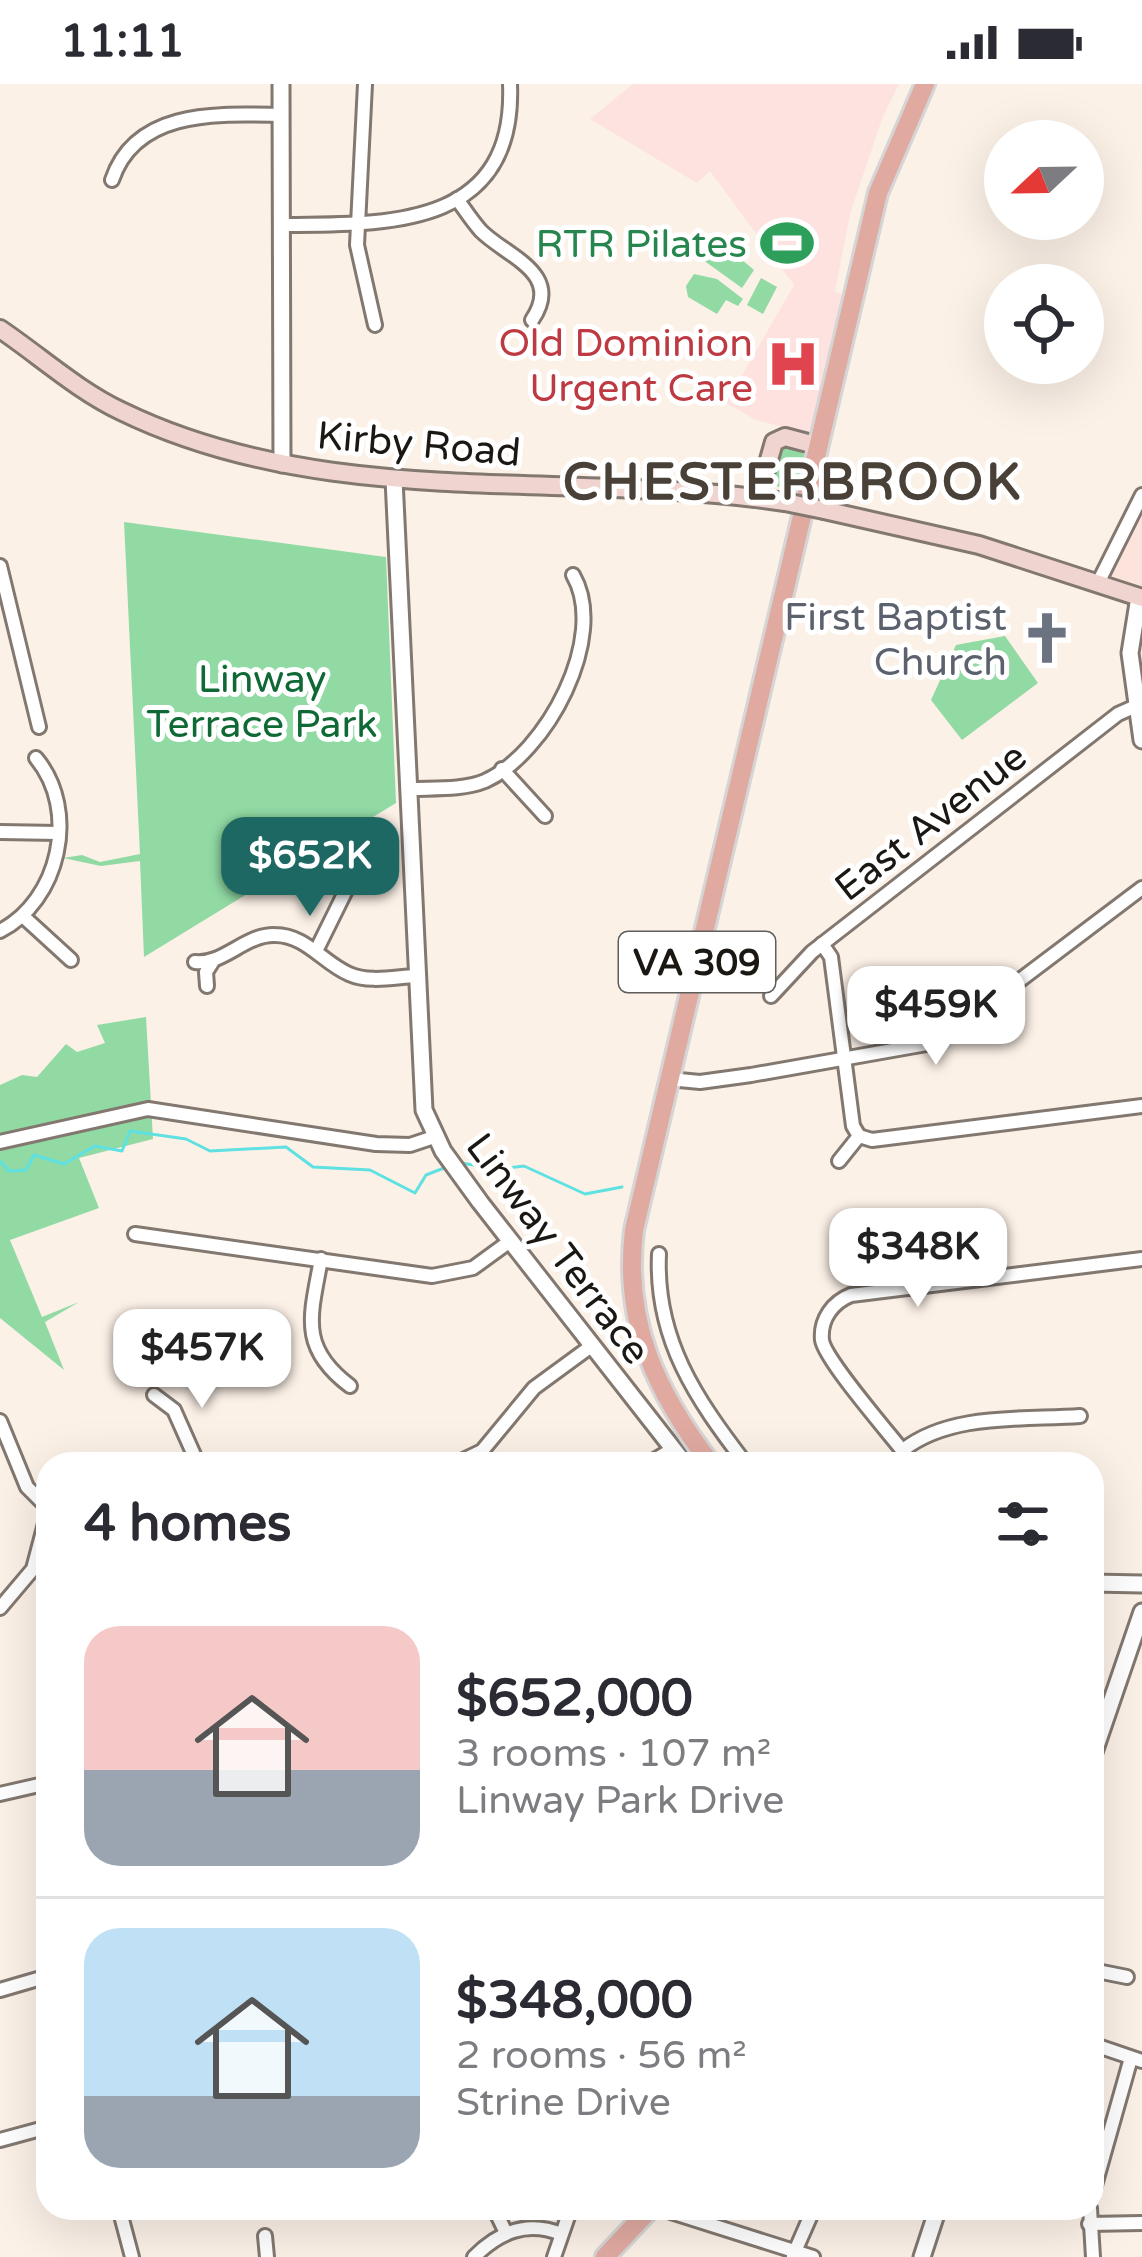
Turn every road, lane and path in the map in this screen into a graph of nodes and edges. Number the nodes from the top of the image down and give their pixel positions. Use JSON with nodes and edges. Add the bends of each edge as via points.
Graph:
{"nodes":[{"id":1,"x":281,"y":84,"type":"edge"},
{"id":2,"x":365,"y":84,"type":"edge"},
{"id":3,"x":510,"y":84,"type":"edge"},
{"id":4,"x":925,"y":84,"type":"edge"},
{"id":5,"x":281,"y":115,"type":"junction"},
{"id":6,"x":112,"y":180,"type":"dead end"},
{"id":7,"x":457,"y":199,"type":"junction"},
{"id":8,"x":356,"y":224,"type":"junction"},
{"id":9,"x":282,"y":225,"type":"junction"},
{"id":10,"x":532,"y":320,"type":"dead end"},
{"id":11,"x":375,"y":325,"type":"dead end"},
{"id":12,"x":0,"y":329,"type":"edge"},
{"id":13,"x":819,"y":446,"type":"junction"},
{"id":14,"x":282,"y":464,"type":"junction"},
{"id":15,"x":394,"y":479,"type":"junction"},
{"id":16,"x":1142,"y":495,"type":"edge"},
{"id":17,"x":758,"y":498,"type":"junction"},
{"id":18,"x":0,"y":566,"type":"edge"},
{"id":19,"x":573,"y":575,"type":"dead end"},
{"id":20,"x":1098,"y":583,"type":"junction"},
{"id":21,"x":1141,"y":598,"type":"edge"},
{"id":22,"x":1136,"y":706,"type":"junction"},
{"id":23,"x":39,"y":727,"type":"dead end"},
{"id":24,"x":1142,"y":740,"type":"edge"},
{"id":25,"x":36,"y":758,"type":"dead end"},
{"id":26,"x":502,"y":769,"type":"junction"},
{"id":27,"x":411,"y":789,"type":"junction"},
{"id":28,"x":545,"y":816,"type":"dead end"},
{"id":29,"x":0,"y":832,"type":"edge"},
{"id":30,"x":58,"y":833,"type":"junction"},
{"id":31,"x":356,"y":870,"type":"dead end"},
{"id":32,"x":1142,"y":888,"type":"edge"},
{"id":33,"x":25,"y":918,"type":"junction"},
{"id":34,"x":0,"y":931,"type":"edge"},
{"id":35,"x":822,"y":944,"type":"junction"},
{"id":36,"x":316,"y":951,"type":"junction"},
{"id":37,"x":71,"y":960,"type":"dead end"},
{"id":38,"x":214,"y":960,"type":"junction"},
{"id":39,"x":195,"y":962,"type":"dead end"},
{"id":40,"x":416,"y":976,"type":"junction"},
{"id":41,"x":206,"y":986,"type":"dead end"},
{"id":42,"x":771,"y":996,"type":"dead end"},
{"id":43,"x":844,"y":1061,"type":"junction"},
{"id":44,"x":669,"y":1079,"type":"junction"},
{"id":45,"x":1142,"y":1106,"type":"edge"},
{"id":46,"x":860,"y":1136,"type":"junction"},
{"id":47,"x":434,"y":1137,"type":"junction"},
{"id":48,"x":0,"y":1142,"type":"edge"},
{"id":49,"x":839,"y":1161,"type":"dead end"},
{"id":50,"x":135,"y":1234,"type":"dead end"},
{"id":51,"x":510,"y":1241,"type":"junction"},
{"id":52,"x":659,"y":1254,"type":"dead end"},
{"id":53,"x":321,"y":1259,"type":"junction"},
{"id":54,"x":1142,"y":1259,"type":"edge"},
{"id":55,"x":590,"y":1347,"type":"junction"},
{"id":56,"x":350,"y":1386,"type":"dead end"},
{"id":57,"x":154,"y":1395,"type":"dead end"},
{"id":58,"x":1080,"y":1416,"type":"dead end"},
{"id":59,"x":0,"y":1420,"type":"edge"},
{"id":60,"x":673,"y":1449,"type":"junction"},
{"id":61,"x":903,"y":1450,"type":"joint"},
{"id":62,"x":193,"y":1452,"type":"edge"},
{"id":63,"x":474,"y":1452,"type":"edge"},
{"id":64,"x":668,"y":1452,"type":"edge"},
{"id":65,"x":675,"y":1452,"type":"edge"},
{"id":66,"x":703,"y":1452,"type":"edge"},
{"id":67,"x":738,"y":1452,"type":"edge"},
{"id":68,"x":36,"y":1496,"type":"edge"},
{"id":69,"x":36,"y":1556,"type":"edge"},
{"id":70,"x":1104,"y":1583,"type":"edge"},
{"id":71,"x":1142,"y":1584,"type":"edge"},
{"id":72,"x":0,"y":1608,"type":"edge"},
{"id":73,"x":1142,"y":1612,"type":"edge"},
{"id":74,"x":1104,"y":1723,"type":"edge"},
{"id":75,"x":36,"y":1786,"type":"edge"},
{"id":76,"x":0,"y":1794,"type":"edge"},
{"id":77,"x":1104,"y":1973,"type":"edge"},
{"id":78,"x":1126,"y":1978,"type":"dead end"},
{"id":79,"x":36,"y":1980,"type":"edge"},
{"id":80,"x":0,"y":1990,"type":"edge"},
{"id":81,"x":1104,"y":2048,"type":"edge"},
{"id":82,"x":1136,"y":2059,"type":"edge"},
{"id":83,"x":36,"y":2130,"type":"edge"},
{"id":84,"x":0,"y":2140,"type":"edge"},
{"id":85,"x":1104,"y":2159,"type":"edge"},
{"id":86,"x":122,"y":2220,"type":"edge"},
{"id":87,"x":500,"y":2220,"type":"edge"},
{"id":88,"x":566,"y":2220,"type":"edge"},
{"id":89,"x":643,"y":2220,"type":"edge"},
{"id":90,"x":691,"y":2220,"type":"edge"},
{"id":91,"x":809,"y":2220,"type":"edge"},
{"id":92,"x":934,"y":2220,"type":"edge"},
{"id":93,"x":1089,"y":2220,"type":"edge"},
{"id":94,"x":1142,"y":2223,"type":"edge"},
{"id":95,"x":1089,"y":2224,"type":"junction"},
{"id":96,"x":506,"y":2233,"type":"junction"},
{"id":97,"x":561,"y":2234,"type":"junction"},
{"id":98,"x":265,"y":2236,"type":"dead end"},
{"id":99,"x":794,"y":2254,"type":"edge"},
{"id":100,"x":132,"y":2257,"type":"edge"},
{"id":101,"x":267,"y":2257,"type":"edge"},
{"id":102,"x":474,"y":2257,"type":"edge"},
{"id":103,"x":554,"y":2257,"type":"edge"},
{"id":104,"x":605,"y":2257,"type":"edge"},
{"id":105,"x":813,"y":2257,"type":"edge"},
{"id":106,"x":922,"y":2257,"type":"edge"},
{"id":107,"x":1094,"y":2257,"type":"edge"}],
"edges":[{"from":1,"to":5,"type":"street"},
{"from":2,"to":8,"type":"street"},
{"from":3,"to":7,"type":"street","via":[[499,147]]},
{"from":4,"to":13,"type":"main road","number":"VA 309","via":[[880,185]]},
{"from":5,"to":6,"type":"street","via":[[177,118],[125,156]]},
{"from":5,"to":9,"type":"street"},
{"from":7,"to":8,"type":"street","via":[[409,221]]},
{"from":7,"to":10,"type":"street","via":[[538,279],[542,296]]},
{"from":8,"to":9,"type":"street"},
{"from":8,"to":11,"type":"street"},
{"from":9,"to":14,"type":"street"},
{"from":12,"to":14,"type":"main road","name":"Kirby Road","via":[[116,410],[230,454]]},
{"from":13,"to":17,"type":"main road","via":[[774,442]]},
{"from":13,"to":44,"type":"main road","number":"VA 309"},
{"from":14,"to":15,"type":"main road","name":"Kirby Road"},
{"from":15,"to":17,"type":"main road","name":"Kirby Road"},
{"from":15,"to":27,"type":"street","name":"Linway Terrace"},
{"from":16,"to":20,"type":"street"},
{"from":17,"to":20,"type":"main road","name":"Kirby Road","bridge":true,"via":[[946,536]]},
{"from":18,"to":23,"type":"street"},
{"from":19,"to":26,"type":"street","via":[[583,604],[573,676],[546,725]]},
{"from":20,"to":21,"type":"main road","name":"Kirby Road"},
{"from":21,"to":22,"type":"street","via":[[1130,636]]},
{"from":22,"to":24,"type":"street"},
{"from":22,"to":35,"type":"street","name":"East Avenue"},
{"from":25,"to":30,"type":"street","via":[[55,792]]},
{"from":26,"to":27,"type":"street","via":[[471,785]]},
{"from":26,"to":28,"type":"street"},
{"from":27,"to":40,"type":"street","name":"Linway Terrace"},
{"from":29,"to":30,"type":"street"},
{"from":30,"to":33,"type":"street","via":[[50,875]]},
{"from":31,"to":36,"type":"street"},
{"from":32,"to":43,"type":"street","via":[[938,1042]]},
{"from":33,"to":34,"type":"street"},
{"from":33,"to":37,"type":"street"},
{"from":35,"to":42,"type":"street","name":"East Avenue"},
{"from":35,"to":43,"type":"street","via":[[831,957]]},
{"from":36,"to":38,"type":"street","via":[[288,936],[264,935]]},
{"from":36,"to":40,"type":"street","via":[[355,976]]},
{"from":38,"to":39,"type":"street"},
{"from":38,"to":41,"type":"street"},
{"from":40,"to":47,"type":"street","name":"Linway Terrace","via":[[422,1096]]},
{"from":43,"to":44,"type":"street","via":[[700,1082]]},
{"from":43,"to":46,"type":"street"},
{"from":44,"to":66,"type":"main road","number":"VA 309","via":[[634,1230],[632,1297],[662,1393]]},
{"from":45,"to":46,"type":"street"},
{"from":46,"to":49,"type":"street"},
{"from":47,"to":48,"type":"street","via":[[376,1144],[148,1109]]},
{"from":47,"to":51,"type":"street","name":"Linway Terrace"},
{"from":50,"to":53,"type":"street"},
{"from":51,"to":53,"type":"street","via":[[473,1268],[446,1275]]},
{"from":51,"to":55,"type":"street","name":"Linway Terrace"},
{"from":52,"to":67,"type":"street","via":[[659,1296],[677,1362]]},
{"from":53,"to":56,"type":"street","via":[[312,1337],[321,1360]]},
{"from":54,"to":61,"type":"street","via":[[851,1294],[836,1304],[825,1321],[825,1349]]},
{"from":55,"to":60,"type":"street","name":"Linway Terrace"},
{"from":55,"to":63,"type":"street","via":[[534,1388],[494,1440]]},
{"from":57,"to":62,"type":"street","via":[[174,1410]]},
{"from":58,"to":61,"type":"street","via":[[957,1425]]},
{"from":59,"to":68,"type":"street"},
{"from":60,"to":64,"type":"street"},
{"from":60,"to":65,"type":"street","name":"Linway Terrace"},
{"from":69,"to":72,"type":"street"},
{"from":70,"to":71,"type":"street"},
{"from":73,"to":74,"type":"street"},
{"from":75,"to":76,"type":"street"},
{"from":77,"to":78,"type":"street"},
{"from":79,"to":80,"type":"street"},
{"from":81,"to":82,"type":"street"},
{"from":82,"to":85,"type":"street"},
{"from":83,"to":84,"type":"street"},
{"from":86,"to":100,"type":"street"},
{"from":87,"to":96,"type":"street"},
{"from":88,"to":97,"type":"street"},
{"from":89,"to":104,"type":"main road"},
{"from":90,"to":99,"type":"street"},
{"from":91,"to":99,"type":"street"},
{"from":92,"to":106,"type":"street"},
{"from":93,"to":95,"type":"street"},
{"from":94,"to":95,"type":"street"},
{"from":95,"to":107,"type":"street"},
{"from":96,"to":97,"type":"street","via":[[536,2227]]},
{"from":96,"to":102,"type":"street"},
{"from":97,"to":103,"type":"street"},
{"from":98,"to":101,"type":"street"},
{"from":99,"to":105,"type":"street"}]}
